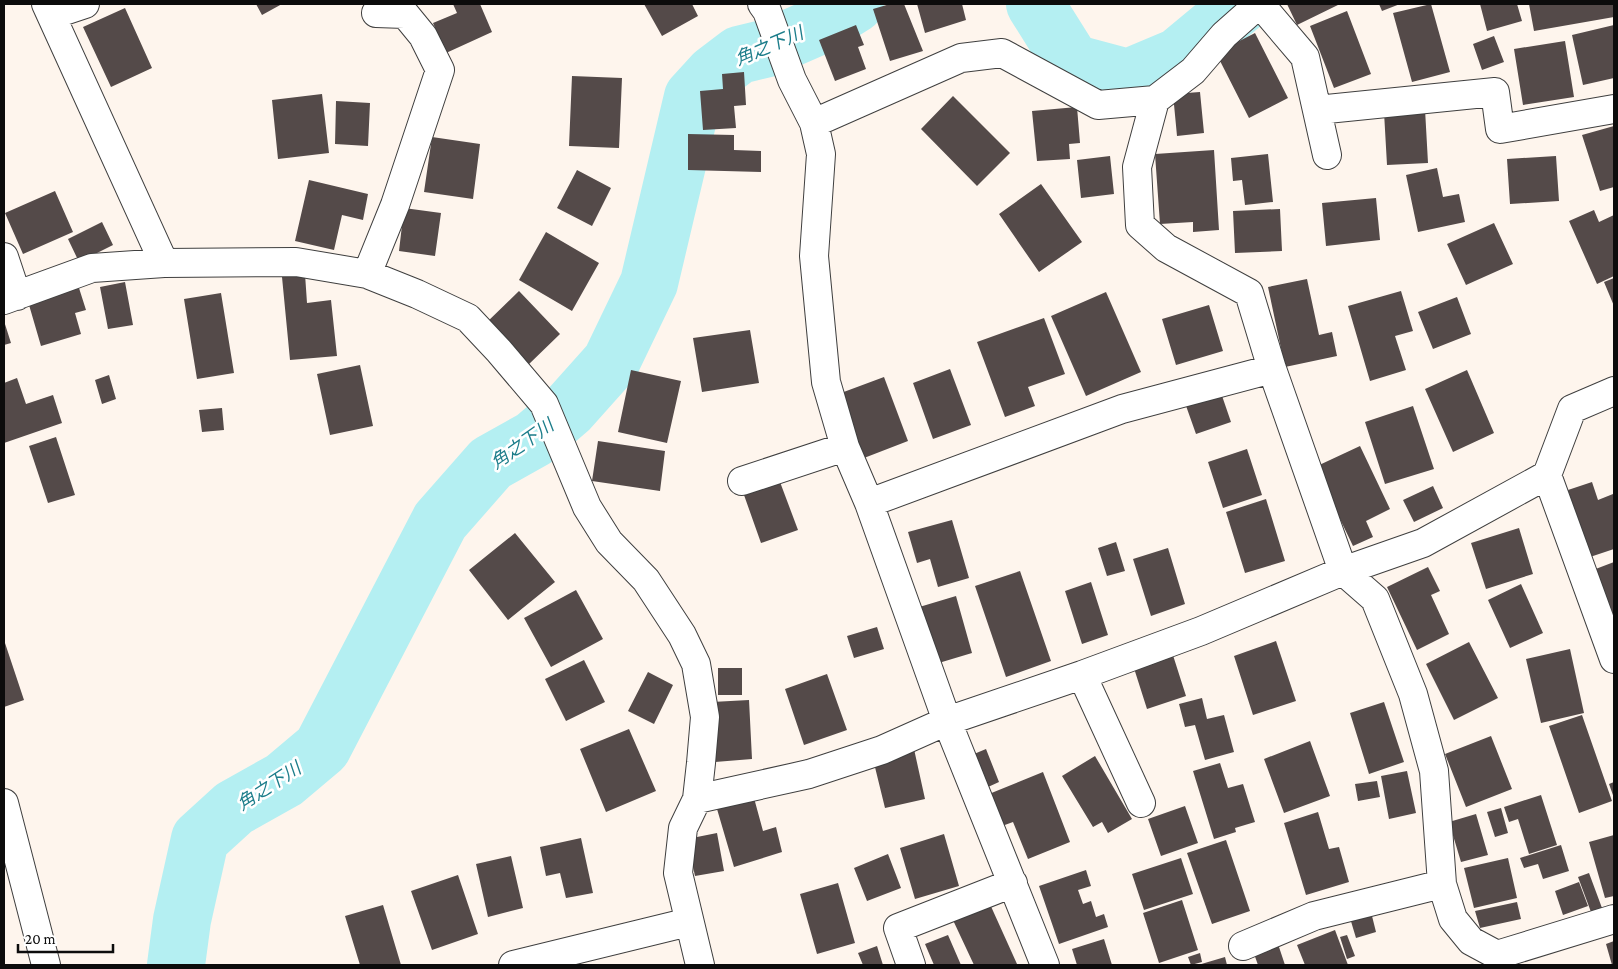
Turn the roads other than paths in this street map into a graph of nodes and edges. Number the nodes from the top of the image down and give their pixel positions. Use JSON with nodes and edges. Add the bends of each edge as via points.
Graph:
{"nodes":[{"id":1,"x":85,"y":4,"type":"edge"},
{"id":2,"x":1259,"y":4,"type":"edge"},
{"id":3,"x":765,"y":7,"type":"edge"},
{"id":4,"x":49,"y":9,"type":"edge"},
{"id":5,"x":376,"y":13,"type":"dead end"},
{"id":6,"x":1155,"y":100,"type":"junction"},
{"id":7,"x":1317,"y":110,"type":"junction"},
{"id":8,"x":1614,"y":110,"type":"edge"},
{"id":9,"x":814,"y":124,"type":"junction"},
{"id":10,"x":1327,"y":155,"type":"dead end"},
{"id":11,"x":4,"y":257,"type":"edge"},
{"id":12,"x":164,"y":263,"type":"junction"},
{"id":13,"x":367,"y":274,"type":"junction"},
{"id":14,"x":10,"y":298,"type":"edge"},
{"id":15,"x":1272,"y":369,"type":"junction"},
{"id":16,"x":1614,"y":391,"type":"edge"},
{"id":17,"x":845,"y":448,"type":"junction"},
{"id":18,"x":1547,"y":475,"type":"junction"},
{"id":19,"x":742,"y":481,"type":"dead end"},
{"id":20,"x":869,"y":503,"type":"junction"},
{"id":21,"x":1343,"y":571,"type":"junction"},
{"id":22,"x":1614,"y":659,"type":"edge"},
{"id":23,"x":1082,"y":675,"type":"junction"},
{"id":24,"x":947,"y":720,"type":"junction"},
{"id":25,"x":697,"y":799,"type":"junction"},
{"id":26,"x":4,"y":803,"type":"edge"},
{"id":27,"x":1141,"y":803,"type":"dead end"},
{"id":28,"x":1013,"y":883,"type":"junction"},
{"id":29,"x":1442,"y":884,"type":"junction"},
{"id":30,"x":1614,"y":919,"type":"edge"},
{"id":31,"x":689,"y":922,"type":"junction"},
{"id":32,"x":1243,"y":946,"type":"dead end"},
{"id":33,"x":1500,"y":960,"type":"edge"},
{"id":34,"x":46,"y":965,"type":"edge"},
{"id":35,"x":513,"y":965,"type":"edge"},
{"id":36,"x":700,"y":965,"type":"edge"},
{"id":37,"x":911,"y":965,"type":"edge"},
{"id":38,"x":1045,"y":965,"type":"edge"}],
"edges":[{"from":1,"to":4,"type":"street"},
{"from":2,"to":6,"type":"street","via":[[1224,35],[1193,71]]},
{"from":2,"to":7,"type":"street","via":[[1305,56]]},
{"from":3,"to":9,"type":"street","via":[[792,80]]},
{"from":4,"to":12,"type":"street"},
{"from":5,"to":13,"type":"street","via":[[405,14],[423,36],[440,70],[395,205]]},
{"from":6,"to":9,"type":"street","via":[[1098,105],[1002,53],[961,58]]},
{"from":6,"to":15,"type":"street","via":[[1137,167],[1140,225],[1166,248],[1249,293]]},
{"from":7,"to":8,"type":"street","via":[[1495,92],[1500,129]]},
{"from":7,"to":10,"type":"street"},
{"from":9,"to":17,"type":"street","via":[[821,154],[814,256],[826,382]]},
{"from":11,"to":14,"type":"street"},
{"from":12,"to":13,"type":"street","via":[[296,262]]},
{"from":12,"to":14,"type":"street","via":[[92,268]]},
{"from":13,"to":25,"type":"street","via":[[468,318],[544,404],[587,507],[609,542],[646,580],[682,635],[696,664],[705,717]]},
{"from":15,"to":20,"type":"street","via":[[1122,409]]},
{"from":15,"to":21,"type":"street"},
{"from":16,"to":18,"type":"street","via":[[1572,409]]},
{"from":17,"to":19,"type":"street"},
{"from":17,"to":20,"type":"street"},
{"from":18,"to":21,"type":"street","via":[[1423,543]]},
{"from":18,"to":22,"type":"street"},
{"from":20,"to":24,"type":"street"},
{"from":21,"to":23,"type":"street","via":[[1201,631]]},
{"from":21,"to":29,"type":"street","via":[[1375,599],[1412,694],[1434,771]]},
{"from":23,"to":24,"type":"street"},
{"from":23,"to":27,"type":"street"},
{"from":24,"to":25,"type":"street","via":[[882,750],[809,774]]},
{"from":24,"to":28,"type":"street"},
{"from":25,"to":31,"type":"street","via":[[683,828],[678,873]]},
{"from":26,"to":34,"type":"street"},
{"from":28,"to":37,"type":"street","via":[[898,928]]},
{"from":28,"to":38,"type":"street"},
{"from":29,"to":32,"type":"street","via":[[1314,916]]},
{"from":29,"to":33,"type":"street","via":[[1453,919],[1471,941]]},
{"from":30,"to":33,"type":"street"},
{"from":31,"to":35,"type":"street"},
{"from":31,"to":36,"type":"street"}]}
